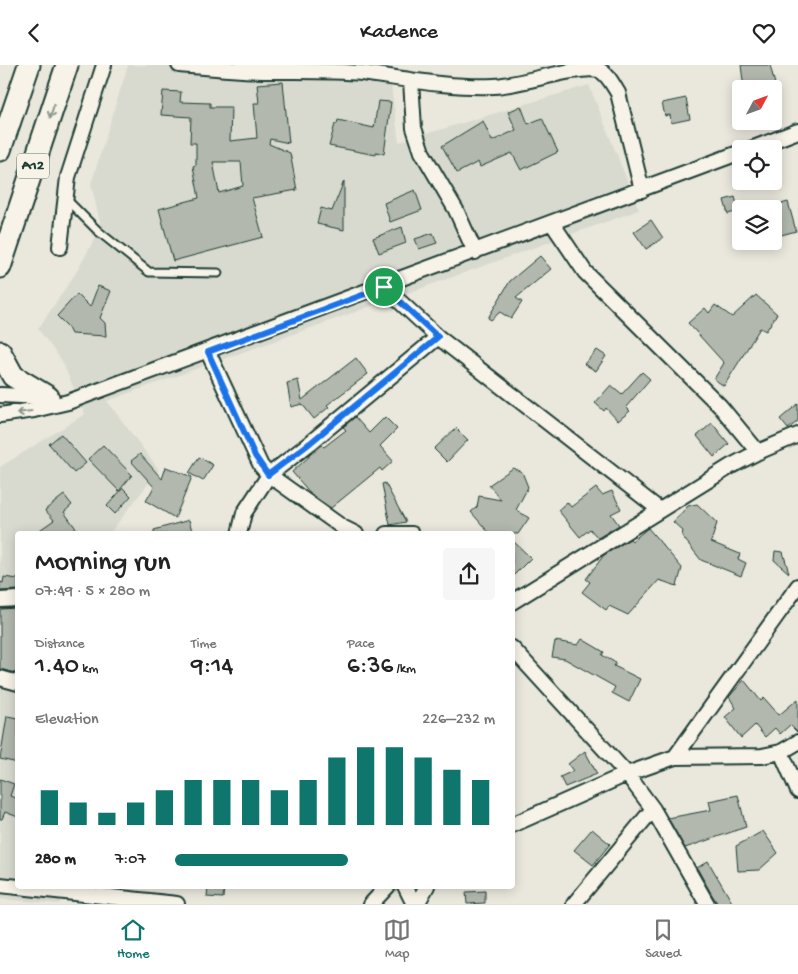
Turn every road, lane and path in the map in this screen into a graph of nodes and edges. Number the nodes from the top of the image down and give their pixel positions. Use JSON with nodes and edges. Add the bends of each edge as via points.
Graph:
{"nodes":[{"id":1,"x":29,"y":65,"type":"edge"},
{"id":2,"x":67,"y":65,"type":"edge"},
{"id":3,"x":104,"y":65,"type":"edge"},
{"id":4,"x":179,"y":65,"type":"edge"},
{"id":5,"x":310,"y":68,"type":"edge"},
{"id":6,"x":601,"y":68,"type":"edge"},
{"id":7,"x":380,"y":71,"type":"edge"},
{"id":8,"x":411,"y":81,"type":"junction"},
{"id":9,"x":798,"y":131,"type":"edge"},
{"id":10,"x":774,"y":140,"type":"edge"},
{"id":11,"x":0,"y":150,"type":"edge"},
{"id":12,"x":732,"y":156,"type":"edge"},
{"id":13,"x":642,"y":190,"type":"junction"},
{"id":14,"x":65,"y":198,"type":"junction"},
{"id":15,"x":552,"y":223,"type":"junction"},
{"id":16,"x":60,"y":247,"type":"dead end"},
{"id":17,"x":475,"y":252,"type":"junction"},
{"id":18,"x":0,"y":267,"type":"edge"},
{"id":19,"x":218,"y":273,"type":"dead end"},
{"id":20,"x":384,"y":287,"type":"junction"},
{"id":21,"x":438,"y":337,"type":"junction"},
{"id":22,"x":0,"y":351,"type":"edge"},
{"id":23,"x":208,"y":352,"type":"junction"},
{"id":24,"x":0,"y":395,"type":"edge"},
{"id":25,"x":48,"y":397,"type":"junction"},
{"id":26,"x":80,"y":397,"type":"junction"},
{"id":27,"x":0,"y":415,"type":"edge"},
{"id":28,"x":798,"y":435,"type":"edge"},
{"id":29,"x":758,"y":452,"type":"junction"},
{"id":30,"x":268,"y":475,"type":"junction"},
{"id":31,"x":660,"y":510,"type":"junction"},
{"id":32,"x":240,"y":531,"type":"edge"},
{"id":33,"x":350,"y":531,"type":"edge"},
{"id":34,"x":798,"y":586,"type":"edge"},
{"id":35,"x":0,"y":599,"type":"edge"},
{"id":36,"x":15,"y":599,"type":"edge"},
{"id":37,"x":515,"y":600,"type":"edge"},
{"id":38,"x":515,"y":651,"type":"edge"},
{"id":39,"x":0,"y":678,"type":"edge"},
{"id":40,"x":15,"y":682,"type":"edge"},
{"id":41,"x":798,"y":742,"type":"edge"},
{"id":42,"x":781,"y":751,"type":"junction"},
{"id":43,"x":675,"y":757,"type":"junction"},
{"id":44,"x":627,"y":774,"type":"junction"},
{"id":45,"x":798,"y":791,"type":"edge"},
{"id":46,"x":653,"y":809,"type":"junction"},
{"id":47,"x":515,"y":824,"type":"edge"},
{"id":48,"x":0,"y":885,"type":"edge"},
{"id":49,"x":15,"y":886,"type":"edge"},
{"id":50,"x":59,"y":889,"type":"edge"},
{"id":51,"x":385,"y":889,"type":"edge"},
{"id":52,"x":406,"y":889,"type":"edge"},
{"id":53,"x":426,"y":889,"type":"edge"},
{"id":54,"x":82,"y":899,"type":"edge"},
{"id":55,"x":177,"y":904,"type":"edge"},
{"id":56,"x":370,"y":904,"type":"edge"},
{"id":57,"x":415,"y":904,"type":"edge"},
{"id":58,"x":574,"y":904,"type":"edge"},
{"id":59,"x":707,"y":904,"type":"edge"}],
"edges":[{"from":1,"to":11,"type":"main road","number":"A12"},
{"from":2,"to":18,"type":"main road","number":"A12","one_way":true},
{"from":3,"to":14,"type":"street","via":[[68,177]]},
{"from":4,"to":5,"type":"street","via":[[261,71]]},
{"from":5,"to":7,"type":"street"},
{"from":6,"to":8,"type":"street","via":[[582,67],[496,86],[433,85]]},
{"from":6,"to":13,"type":"street","via":[[618,93]]},
{"from":7,"to":8,"type":"street"},
{"from":8,"to":17,"type":"street","via":[[414,128],[422,152],[456,210]]},
{"from":9,"to":10,"type":"street"},
{"from":12,"to":13,"type":"street"},
{"from":13,"to":15,"type":"street"},
{"from":14,"to":16,"type":"street"},
{"from":14,"to":19,"type":"lane","via":[[98,231],[149,272]]},
{"from":15,"to":17,"type":"street"},
{"from":15,"to":29,"type":"street","via":[[585,272],[720,405]]},
{"from":17,"to":20,"type":"street"},
{"from":20,"to":21,"type":"street"},
{"from":20,"to":23,"type":"street"},
{"from":21,"to":30,"type":"street"},
{"from":21,"to":31,"type":"street"},
{"from":22,"to":25,"type":"main road","via":[[13,376]]},
{"from":23,"to":26,"type":"street"},
{"from":23,"to":30,"type":"street","via":[[255,456]]},
{"from":24,"to":25,"type":"street"},
{"from":25,"to":26,"type":"street"},
{"from":26,"to":27,"type":"street","one_way":true,"via":[[34,410]]},
{"from":28,"to":29,"type":"street"},
{"from":29,"to":31,"type":"street"},
{"from":30,"to":32,"type":"street","via":[[244,513]]},
{"from":30,"to":33,"type":"street"},
{"from":31,"to":37,"type":"street"},
{"from":34,"to":43,"type":"street"},
{"from":35,"to":36,"type":"street"},
{"from":38,"to":44,"type":"street"},
{"from":39,"to":40,"type":"street"},
{"from":41,"to":42,"type":"street"},
{"from":42,"to":43,"type":"street","via":[[762,756]]},
{"from":42,"to":45,"type":"street"},
{"from":43,"to":44,"type":"street"},
{"from":44,"to":46,"type":"street"},
{"from":44,"to":47,"type":"street"},
{"from":46,"to":58,"type":"street"},
{"from":46,"to":59,"type":"street"},
{"from":48,"to":49,"type":"street"},
{"from":50,"to":54,"type":"street"},
{"from":51,"to":56,"type":"street"},
{"from":52,"to":57,"type":"street"},
{"from":53,"to":57,"type":"street"},
{"from":54,"to":55,"type":"street"}]}
